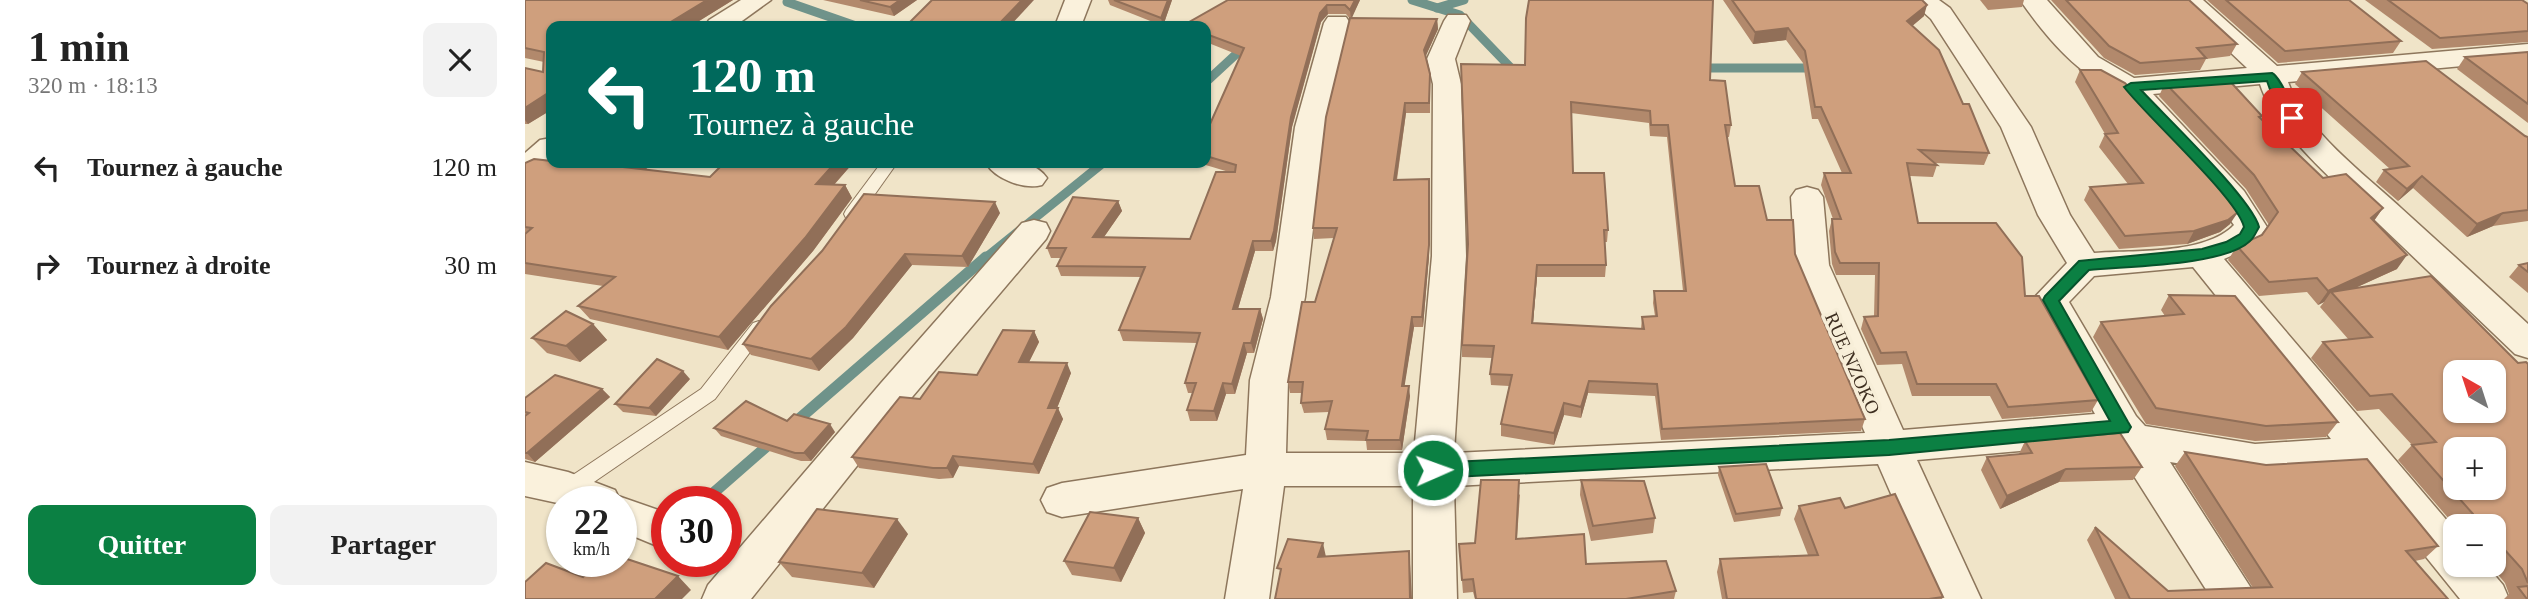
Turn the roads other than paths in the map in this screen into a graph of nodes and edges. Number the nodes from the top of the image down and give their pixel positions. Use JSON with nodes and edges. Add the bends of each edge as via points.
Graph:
{"nodes":[{"id":1,"x":758,"y":0,"type":"edge"},
{"id":2,"x":1078,"y":0,"type":"edge"},
{"id":3,"x":1923,"y":0,"type":"edge"},
{"id":4,"x":2033,"y":0,"type":"edge"},
{"id":5,"x":2187,"y":0,"type":"edge"},
{"id":6,"x":726,"y":21,"type":"edge"},
{"id":7,"x":1070,"y":21,"type":"edge"},
{"id":8,"x":1457,"y":21,"type":"dead end"},
{"id":9,"x":1337,"y":23,"type":"dead end"},
{"id":10,"x":2394,"y":37,"type":"edge"},
{"id":11,"x":2528,"y":52,"type":"edge"},
{"id":12,"x":2423,"y":60,"type":"junction"},
{"id":13,"x":2272,"y":76,"type":"junction"},
{"id":14,"x":2455,"y":84,"type":"edge"},
{"id":15,"x":2131,"y":87,"type":"junction"},
{"id":16,"x":546,"y":151,"type":"edge"},
{"id":17,"x":525,"y":168,"type":"edge"},
{"id":18,"x":885,"y":168,"type":"edge"},
{"id":19,"x":1011,"y":168,"type":"edge"},
{"id":20,"x":1031,"y":178,"type":"dead end"},
{"id":21,"x":1807,"y":197,"type":"dead end"},
{"id":22,"x":843,"y":225,"type":"edge"},
{"id":23,"x":1034,"y":231,"type":"dead end"},
{"id":24,"x":2202,"y":255,"type":"junction"},
{"id":25,"x":2085,"y":265,"type":"junction"},
{"id":26,"x":771,"y":312,"type":"edge"},
{"id":27,"x":2523,"y":335,"type":"edge"},
{"id":28,"x":2128,"y":434,"type":"junction"},
{"id":29,"x":1889,"y":447,"type":"junction"},
{"id":30,"x":2364,"y":453,"type":"junction"},
{"id":31,"x":1266,"y":469,"type":"junction"},
{"id":32,"x":1433,"y":470,"type":"junction"},
{"id":33,"x":525,"y":479,"type":"edge"},
{"id":34,"x":551,"y":486,"type":"edge"},
{"id":35,"x":595,"y":486,"type":"edge"},
{"id":36,"x":1062,"y":500,"type":"dead end"},
{"id":37,"x":2443,"y":546,"type":"edge"},
{"id":38,"x":742,"y":566,"type":"edge"},
{"id":39,"x":2469,"y":577,"type":"edge"},
{"id":40,"x":1247,"y":599,"type":"edge"},
{"id":41,"x":1435,"y":599,"type":"edge"},
{"id":42,"x":1959,"y":599,"type":"edge"},
{"id":43,"x":2236,"y":599,"type":"edge"},
{"id":44,"x":2487,"y":599,"type":"edge"}],
"edges":[{"from":1,"to":6,"type":"street"},
{"from":2,"to":7,"type":"street"},
{"from":3,"to":25,"type":"street","via":[[1941,14],[2016,127],[2053,215]]},
{"from":4,"to":15,"type":"street","via":[[2100,73]]},
{"from":5,"to":13,"type":"street"},
{"from":8,"to":32,"type":"street","via":[[1438,68],[1447,83],[1449,256]]},
{"from":9,"to":31,"type":"street","via":[[1310,127],[1289,297],[1269,380]]},
{"from":10,"to":12,"type":"street"},
{"from":11,"to":12,"type":"street"},
{"from":12,"to":13,"type":"street"},
{"from":12,"to":14,"type":"street"},
{"from":13,"to":15,"type":"street"},
{"from":13,"to":27,"type":"street","via":[[2280,101],[2292,118],[2349,177]]},
{"from":15,"to":24,"type":"street","via":[[2249,219],[2251,227],[2245,237]]},
{"from":16,"to":17,"type":"street"},
{"from":18,"to":22,"type":"lane"},
{"from":19,"to":20,"type":"street"},
{"from":21,"to":29,"type":"street","name":"RUE NZOKO","via":[[1812,264]]},
{"from":23,"to":38,"type":"street"},
{"from":24,"to":25,"type":"street"},
{"from":24,"to":30,"type":"street"},
{"from":25,"to":28,"type":"street","via":[[2050,300]]},
{"from":26,"to":35,"type":"lane","via":[[708,394]]},
{"from":28,"to":29,"type":"street"},
{"from":28,"to":30,"type":"street","via":[[2255,460]]},
{"from":28,"to":43,"type":"street"},
{"from":29,"to":32,"type":"street"},
{"from":29,"to":42,"type":"street","name":"RUE NZOKO"},
{"from":30,"to":37,"type":"street"},
{"from":31,"to":32,"type":"street"},
{"from":31,"to":36,"type":"street"},
{"from":31,"to":40,"type":"street"},
{"from":32,"to":41,"type":"street"},
{"from":33,"to":34,"type":"street"},
{"from":39,"to":44,"type":"street"}]}
